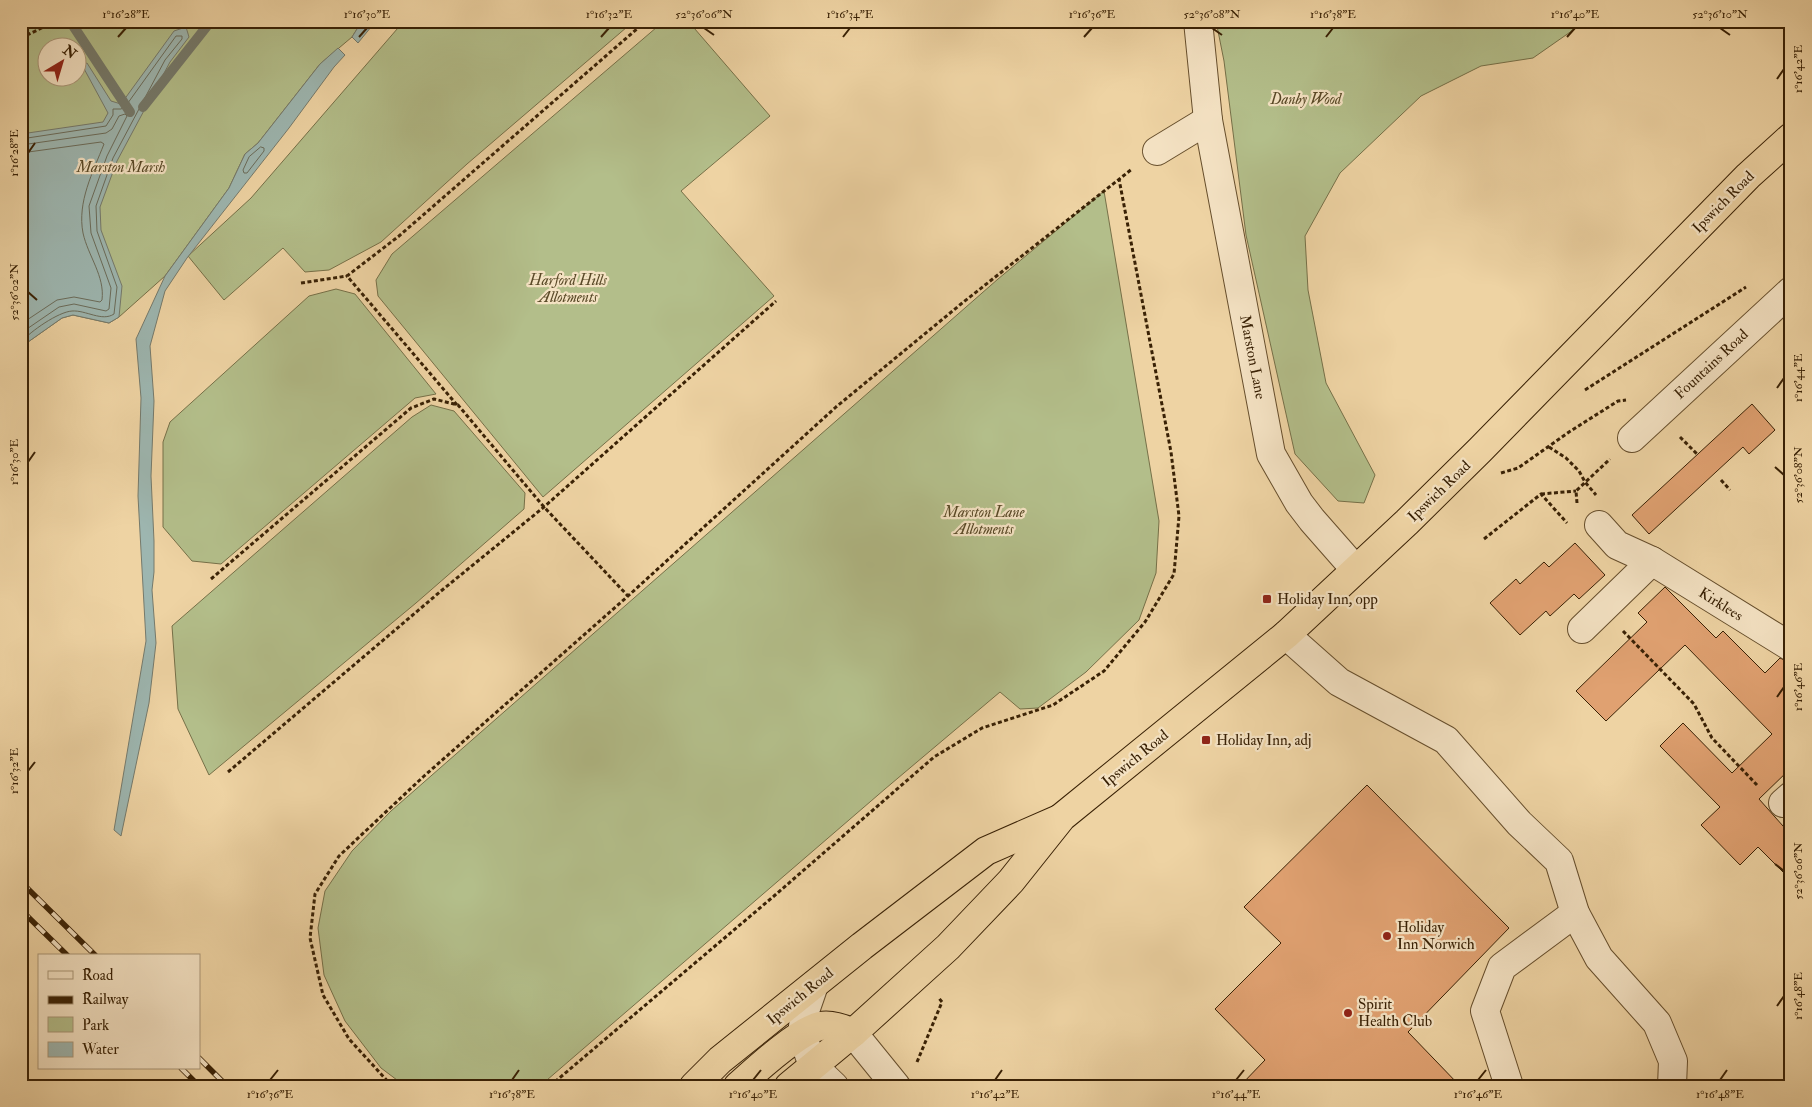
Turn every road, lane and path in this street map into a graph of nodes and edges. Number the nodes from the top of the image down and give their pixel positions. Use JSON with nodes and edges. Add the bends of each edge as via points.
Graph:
{"nodes":[{"id":1,"x":56,"y":21,"type":"edge"},
{"id":2,"x":646,"y":21,"type":"edge"},
{"id":3,"x":1198,"y":21,"type":"edge"},
{"id":4,"x":21,"y":38,"type":"edge"},
{"id":5,"x":1208,"y":120,"type":"junction"},
{"id":6,"x":1791,"y":137,"type":"edge"},
{"id":7,"x":1157,"y":151,"type":"joint"},
{"id":8,"x":1119,"y":179,"type":"junction"},
{"id":9,"x":347,"y":276,"type":"junction"},
{"id":10,"x":301,"y":283,"type":"dead end"},
{"id":11,"x":1750,"y":284,"type":"dead end"},
{"id":12,"x":1791,"y":291,"type":"edge"},
{"id":13,"x":776,"y":300,"type":"dead end"},
{"id":14,"x":1582,"y":392,"type":"dead end"},
{"id":15,"x":458,"y":405,"type":"junction"},
{"id":16,"x":1658,"y":414,"type":"junction"},
{"id":17,"x":1632,"y":438,"type":"joint"},
{"id":18,"x":1549,"y":446,"type":"junction"},
{"id":19,"x":1497,"y":472,"type":"dead end"},
{"id":20,"x":1720,"y":480,"type":"dead end"},
{"id":21,"x":1585,"y":482,"type":"junction"},
{"id":22,"x":1576,"y":490,"type":"junction"},
{"id":23,"x":1730,"y":490,"type":"dead end"},
{"id":24,"x":1541,"y":494,"type":"junction"},
{"id":25,"x":544,"y":507,"type":"junction"},
{"id":26,"x":1577,"y":509,"type":"dead end"},
{"id":27,"x":1599,"y":526,"type":"joint"},
{"id":28,"x":1484,"y":539,"type":"dead end"},
{"id":29,"x":1652,"y":561,"type":"junction"},
{"id":30,"x":1355,"y":570,"type":"junction"},
{"id":31,"x":212,"y":578,"type":"dead end"},
{"id":32,"x":628,"y":596,"type":"junction"},
{"id":33,"x":1590,"y":620,"type":"joint"},
{"id":34,"x":1286,"y":635,"type":"junction"},
{"id":35,"x":1791,"y":647,"type":"edge"},
{"id":36,"x":228,"y":772,"type":"dead end"},
{"id":37,"x":1759,"y":787,"type":"dead end"},
{"id":38,"x":1062,"y":817,"type":"junction"},
{"id":39,"x":1575,"y":914,"type":"junction"},
{"id":40,"x":814,"y":985,"type":"junction"},
{"id":41,"x":853,"y":1033,"type":"junction"},
{"id":42,"x":802,"y":1034,"type":"junction"},
{"id":43,"x":813,"y":1066,"type":"junction"},
{"id":44,"x":392,"y":1086,"type":"edge"},
{"id":45,"x":550,"y":1086,"type":"edge"},
{"id":46,"x":694,"y":1086,"type":"edge"},
{"id":47,"x":738,"y":1086,"type":"edge"},
{"id":48,"x":789,"y":1086,"type":"edge"},
{"id":49,"x":834,"y":1086,"type":"edge"},
{"id":50,"x":896,"y":1086,"type":"edge"},
{"id":51,"x":1509,"y":1086,"type":"edge"},
{"id":52,"x":1672,"y":1086,"type":"edge"}],
"edges":[{"from":1,"to":4,"type":"path"},
{"from":2,"to":9,"type":"path","via":[[399,236]]},
{"from":3,"to":5,"type":"street","name":"Marston Lane"},
{"from":5,"to":7,"type":"street"},
{"from":5,"to":30,"type":"street","name":"Marston Lane","via":[[1271,454],[1299,503]]},
{"from":6,"to":30,"type":"highway","name":"Ipswich Road","via":[[1748,176],[1480,450]]},
{"from":7,"to":8,"type":"path"},
{"from":8,"to":32,"type":"path","via":[[836,407]]},
{"from":8,"to":45,"type":"path","via":[[1171,452],[1179,516],[1174,574],[1145,622],[1104,671],[1053,705],[982,728],[934,757]]},
{"from":9,"to":10,"type":"path"},
{"from":9,"to":15,"type":"path"},
{"from":11,"to":14,"type":"path"},
{"from":12,"to":16,"type":"street","name":"Fountains Road"},
{"from":13,"to":25,"type":"path"},
{"from":15,"to":25,"type":"path"},
{"from":15,"to":31,"type":"path","via":[[434,399],[412,408]]},
{"from":16,"to":17,"type":"street","name":"Fountains Road"},
{"from":16,"to":18,"type":"path","via":[[1642,397],[1618,401]]},
{"from":17,"to":21,"type":"path"},
{"from":18,"to":19,"type":"path","via":[[1518,468]]},
{"from":18,"to":21,"type":"path","via":[[1566,458]]},
{"from":20,"to":23,"type":"path"},
{"from":21,"to":22,"type":"path"},
{"from":22,"to":24,"type":"path"},
{"from":22,"to":26,"type":"path"},
{"from":24,"to":27,"type":"path","via":[[1579,537]]},
{"from":24,"to":28,"type":"path"},
{"from":25,"to":32,"type":"path"},
{"from":25,"to":36,"type":"path"},
{"from":27,"to":29,"type":"street","name":"Kirklees","via":[[1618,545]]},
{"from":29,"to":33,"type":"street"},
{"from":29,"to":35,"type":"street","name":"Kirklees"},
{"from":30,"to":34,"type":"highway","name":"Ipswich Road"},
{"from":32,"to":44,"type":"path","via":[[422,777],[339,856],[314,894],[310,938],[323,995],[350,1039]]},
{"from":33,"to":37,"type":"path","via":[[1620,627],[1694,704],[1712,738]]},
{"from":34,"to":38,"type":"highway","name":"Ipswich Road"},
{"from":34,"to":39,"type":"street","via":[[1340,682],[1446,740],[1519,823],[1559,861]]},
{"from":38,"to":40,"type":"highway","name":"Ipswich Road","via":[[986,851]]},
{"from":38,"to":41,"type":"highway","name":"Ipswich Road","via":[[1012,882],[948,947]]},
{"from":39,"to":51,"type":"street","via":[[1502,967],[1485,1011]]},
{"from":39,"to":52,"type":"street","via":[[1599,958],[1657,1023],[1673,1061]]},
{"from":40,"to":42,"type":"street","via":[[804,1010]]},
{"from":40,"to":46,"type":"highway","name":"Ipswich Road","via":[[720,1060]]},
{"from":41,"to":42,"type":"highway","name":"Ipswich Road","via":[[841,1027],[820,1026]]},
{"from":41,"to":43,"type":"highway","name":"Ipswich Road"},
{"from":41,"to":50,"type":"street"},
{"from":42,"to":43,"type":"street"},
{"from":42,"to":47,"type":"highway","name":"Ipswich Road"},
{"from":43,"to":48,"type":"highway","name":"Ipswich Road"},
{"from":43,"to":49,"type":"street"}]}
